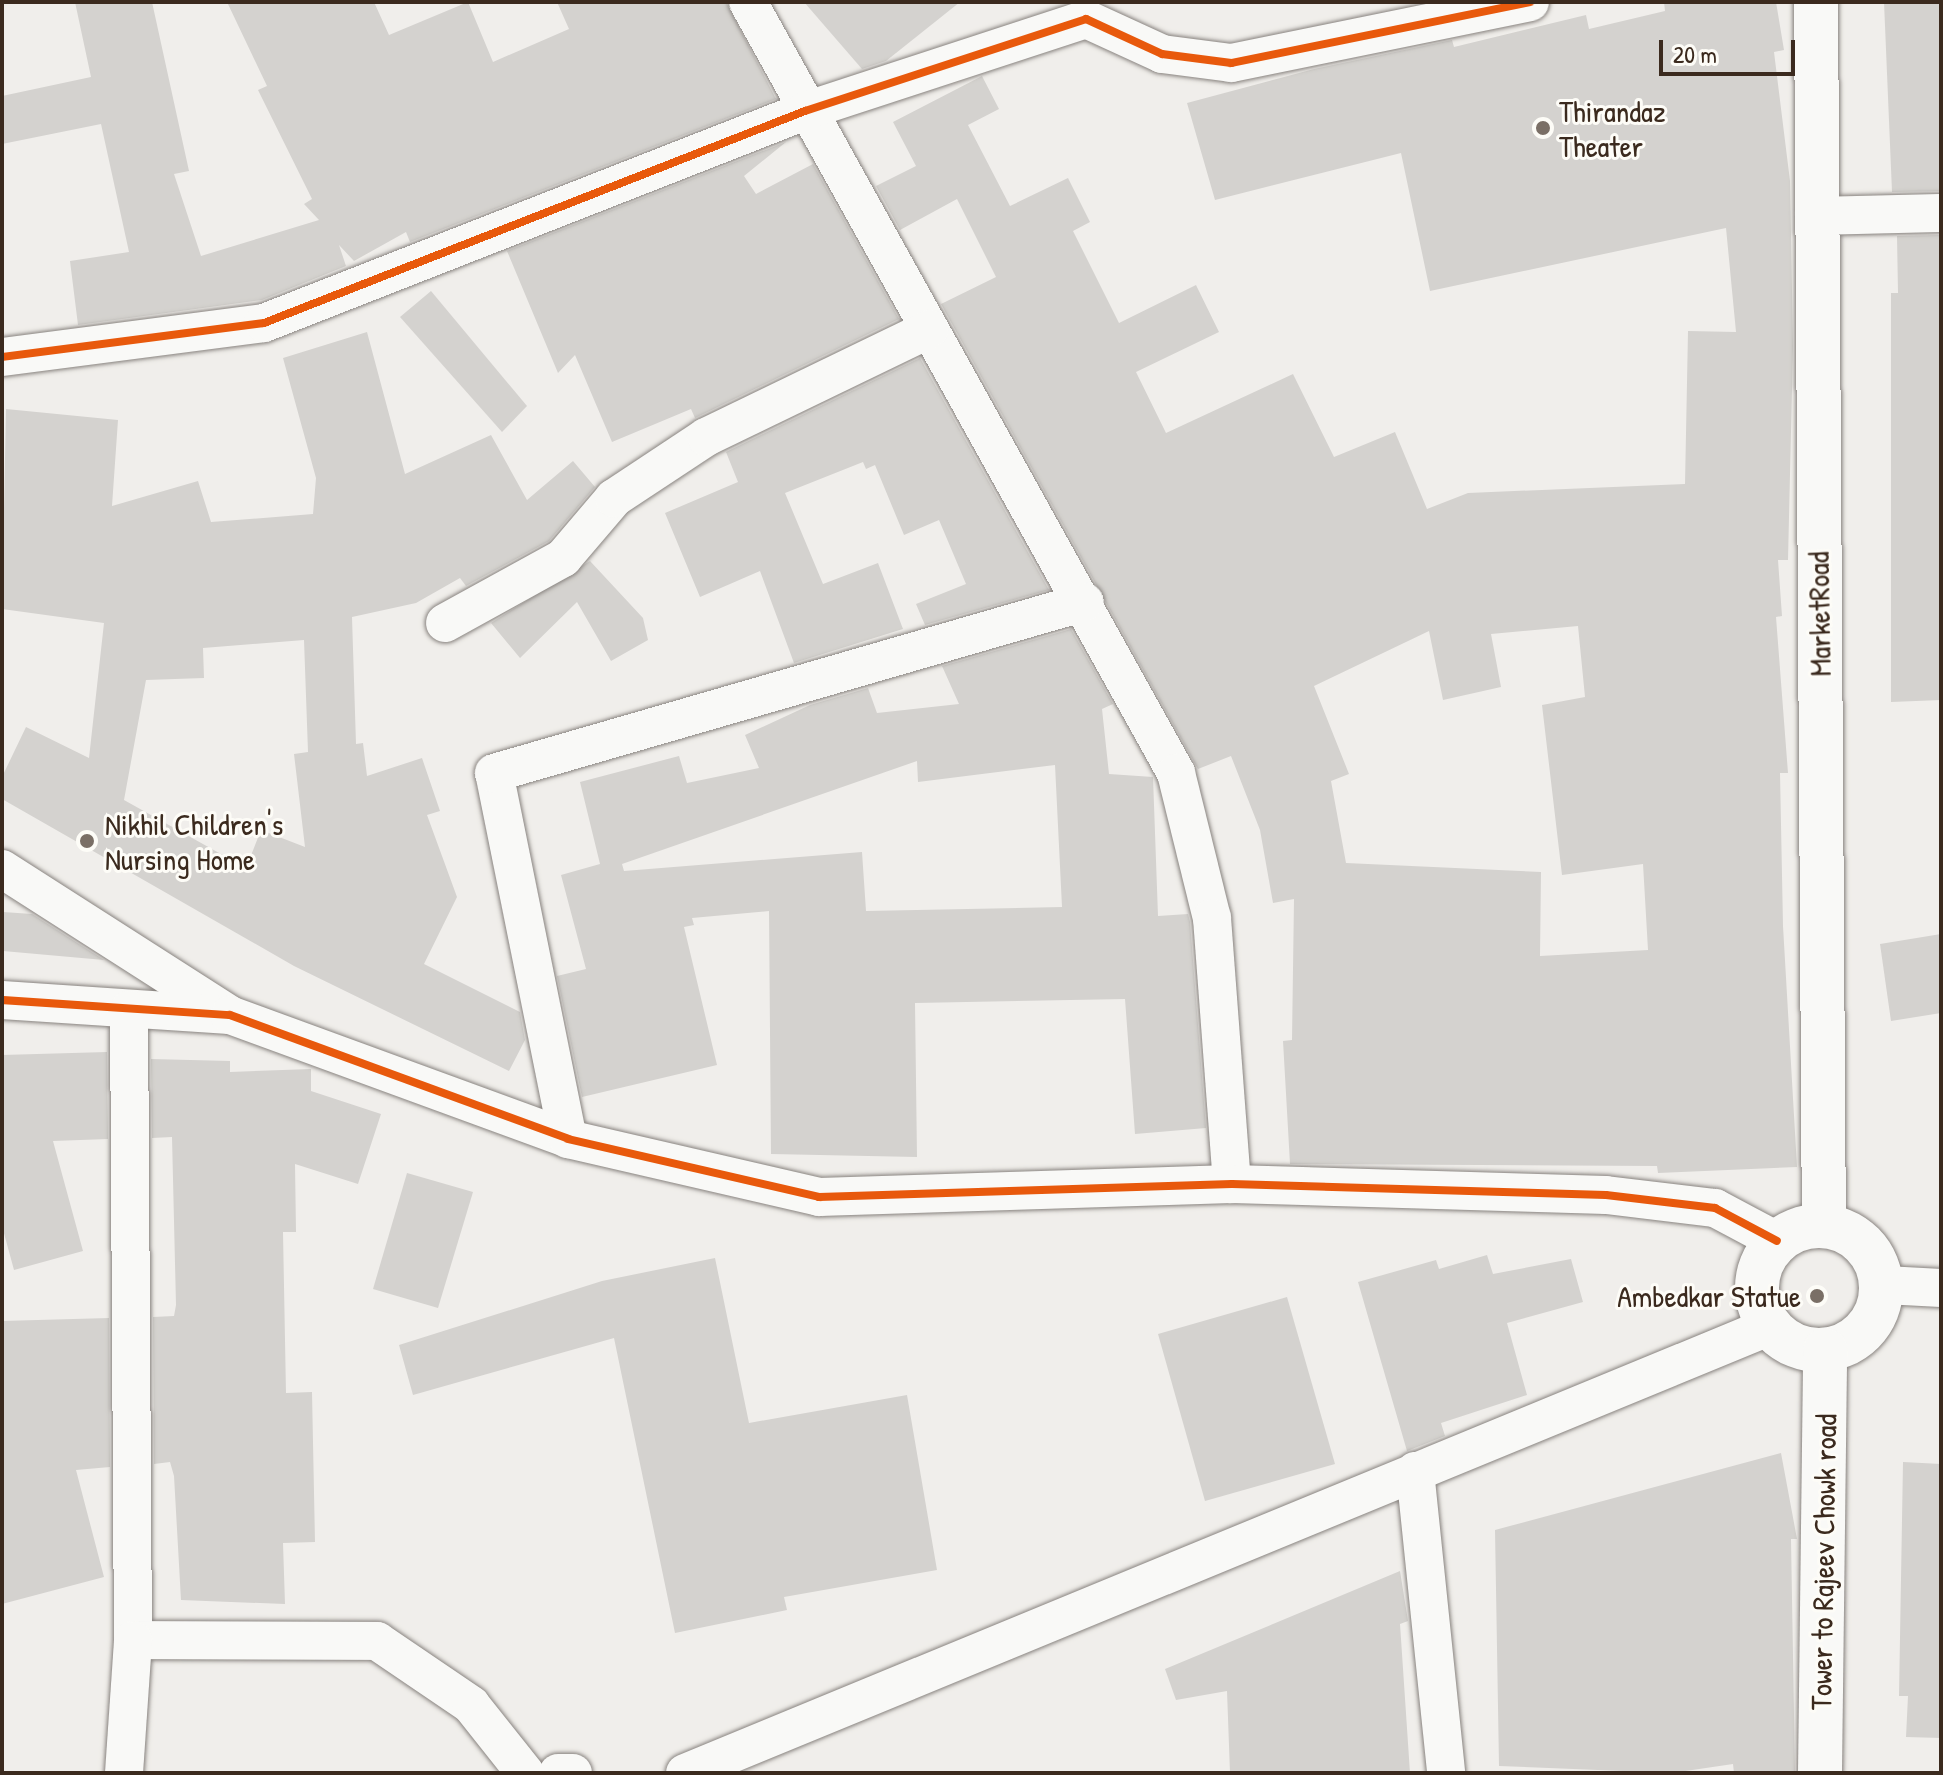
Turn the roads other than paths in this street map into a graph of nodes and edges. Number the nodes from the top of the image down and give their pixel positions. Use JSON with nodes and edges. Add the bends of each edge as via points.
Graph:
{"nodes":[{"id":1,"x":748,"y":2,"type":"edge"},
{"id":2,"x":1530,"y":2,"type":"edge"},
{"id":3,"x":1816,"y":2,"type":"edge"},
{"id":4,"x":805,"y":111,"type":"junction"},
{"id":5,"x":1941,"y":213,"type":"edge"},
{"id":6,"x":1814,"y":216,"type":"junction"},
{"id":7,"x":929,"y":329,"type":"junction"},
{"id":8,"x":2,"y":357,"type":"edge"},
{"id":9,"x":1085,"y":602,"type":"junction"},
{"id":10,"x":445,"y":623,"type":"dead end"},
{"id":11,"x":2,"y":869,"type":"edge"},
{"id":12,"x":2,"y":1000,"type":"edge"},
{"id":13,"x":129,"y":1010,"type":"junction"},
{"id":14,"x":230,"y":1015,"type":"junction"},
{"id":15,"x":568,"y":1139,"type":"junction"},
{"id":16,"x":1232,"y":1184,"type":"junction"},
{"id":17,"x":1824,"y":1226,"type":"junction"},
{"id":18,"x":1777,"y":1241,"type":"junction"},
{"id":19,"x":1885,"y":1285,"type":"junction"},
{"id":20,"x":1941,"y":1288,"type":"edge"},
{"id":21,"x":1768,"y":1327,"type":"junction"},
{"id":22,"x":1825,"y":1350,"type":"junction"},
{"id":23,"x":1415,"y":1471,"type":"junction"},
{"id":24,"x":133,"y":1640,"type":"junction"},
{"id":25,"x":124,"y":1773,"type":"edge"},
{"id":26,"x":525,"y":1773,"type":"edge"},
{"id":27,"x":558,"y":1773,"type":"edge"},
{"id":28,"x":573,"y":1773,"type":"edge"},
{"id":29,"x":685,"y":1773,"type":"edge"},
{"id":30,"x":1446,"y":1773,"type":"edge"},
{"id":31,"x":1820,"y":1773,"type":"edge"}],
"edges":[{"from":1,"to":4,"type":"street"},
{"from":2,"to":4,"type":"street","via":[[1231,63],[1162,54],[1086,19]]},
{"from":3,"to":6,"type":"street","name":"MarketRoad"},
{"from":4,"to":7,"type":"street"},
{"from":4,"to":8,"type":"street","via":[[264,323]]},
{"from":5,"to":6,"type":"street"},
{"from":6,"to":17,"type":"street","name":"MarketRoad"},
{"from":7,"to":9,"type":"street"},
{"from":7,"to":10,"type":"street","via":[[706,437],[614,498],[563,558]]},
{"from":9,"to":15,"type":"street","via":[[494,773]]},
{"from":9,"to":16,"type":"street","via":[[1176,773],[1204,872]]},
{"from":11,"to":14,"type":"street"},
{"from":12,"to":13,"type":"street"},
{"from":13,"to":14,"type":"street"},
{"from":13,"to":24,"type":"street"},
{"from":14,"to":15,"type":"street"},
{"from":15,"to":16,"type":"street","via":[[819,1197]]},
{"from":16,"to":18,"type":"street","via":[[1606,1195],[1715,1208]]},
{"from":17,"to":18,"type":"street","via":[[1799,1228]]},
{"from":17,"to":19,"type":"street","via":[[1853,1237]]},
{"from":18,"to":21,"type":"street","via":[[1759,1267],[1756,1298]]},
{"from":19,"to":20,"type":"street"},
{"from":19,"to":22,"type":"street","via":[[1873,1317],[1853,1340]]},
{"from":21,"to":22,"type":"street","via":[[1794,1346]]},
{"from":21,"to":23,"type":"street"},
{"from":22,"to":31,"type":"street","name":"Tower to Rajeev Chowk road"},
{"from":23,"to":29,"type":"street"},
{"from":23,"to":30,"type":"street"},
{"from":24,"to":25,"type":"street"},
{"from":24,"to":26,"type":"street","via":[[377,1641],[471,1705]]},
{"from":27,"to":28,"type":"street"}]}
